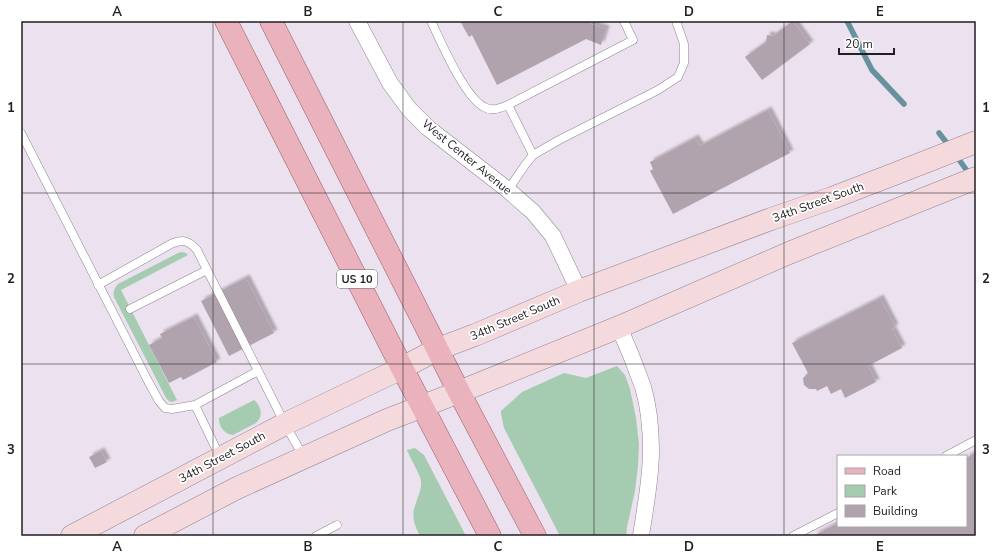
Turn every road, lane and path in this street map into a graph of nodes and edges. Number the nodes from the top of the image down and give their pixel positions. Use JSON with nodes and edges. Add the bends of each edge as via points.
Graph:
{"nodes":[{"id":1,"x":226,"y":21,"type":"edge"},
{"id":2,"x":272,"y":21,"type":"edge"},
{"id":3,"x":357,"y":21,"type":"edge"},
{"id":4,"x":431,"y":21,"type":"edge"},
{"id":5,"x":624,"y":21,"type":"edge"},
{"id":6,"x":676,"y":21,"type":"edge"},
{"id":7,"x":508,"y":106,"type":"junction"},
{"id":8,"x":21,"y":133,"type":"edge"},
{"id":9,"x":976,"y":142,"type":"edge"},
{"id":10,"x":533,"y":155,"type":"junction"},
{"id":11,"x":976,"y":178,"type":"edge"},
{"id":12,"x":508,"y":190,"type":"junction"},
{"id":13,"x":207,"y":270,"type":"junction"},
{"id":14,"x":98,"y":285,"type":"junction"},
{"id":15,"x":579,"y":291,"type":"junction"},
{"id":16,"x":130,"y":309,"type":"dead end"},
{"id":17,"x":619,"y":327,"type":"junction"},
{"id":18,"x":438,"y":349,"type":"junction"},
{"id":19,"x":402,"y":368,"type":"junction"},
{"id":20,"x":258,"y":371,"type":"junction"},
{"id":21,"x":459,"y":392,"type":"junction"},
{"id":22,"x":195,"y":405,"type":"junction"},
{"id":23,"x":423,"y":406,"type":"junction"},
{"id":24,"x":285,"y":424,"type":"junction"},
{"id":25,"x":976,"y":440,"type":"edge"},
{"id":26,"x":948,"y":455,"type":"edge"},
{"id":27,"x":220,"y":457,"type":"junction"},
{"id":28,"x":304,"y":457,"type":"junction"},
{"id":29,"x":837,"y":513,"type":"edge"},
{"id":30,"x":337,"y":525,"type":"dead end"},
{"id":31,"x":73,"y":536,"type":"edge"},
{"id":32,"x":146,"y":536,"type":"edge"},
{"id":33,"x":316,"y":536,"type":"edge"},
{"id":34,"x":490,"y":536,"type":"edge"},
{"id":35,"x":535,"y":536,"type":"edge"},
{"id":36,"x":642,"y":536,"type":"edge"},
{"id":37,"x":793,"y":536,"type":"edge"}],
"edges":[{"from":1,"to":19,"type":"main road","number":"US 10"},
{"from":2,"to":18,"type":"main road"},
{"from":3,"to":12,"type":"street","name":"West Center Avenue","via":[[390,84],[409,108],[428,128]]},
{"from":4,"to":7,"type":"lane","via":[[472,97],[484,107],[494,110]]},
{"from":5,"to":7,"type":"lane","via":[[633,40]]},
{"from":6,"to":10,"type":"lane","via":[[684,44],[684,63],[678,77]]},
{"from":7,"to":10,"type":"lane"},
{"from":8,"to":14,"type":"lane"},
{"from":9,"to":15,"type":"main road","name":"34th Street South"},
{"from":10,"to":12,"type":"lane"},
{"from":11,"to":17,"type":"main road","via":[[789,253]]},
{"from":12,"to":15,"type":"street","name":"West Center Avenue","via":[[533,212],[553,236]]},
{"from":13,"to":14,"type":"lane","via":[[191,244],[178,241]]},
{"from":13,"to":16,"type":"lane"},
{"from":13,"to":20,"type":"lane"},
{"from":14,"to":22,"type":"lane","via":[[158,401],[165,408],[172,409]]},
{"from":15,"to":18,"type":"main road","name":"34th Street South"},
{"from":17,"to":21,"type":"main road"},
{"from":17,"to":36,"type":"street","via":[[643,388],[650,421],[651,452]]},
{"from":18,"to":19,"type":"main road","name":"34th Street South"},
{"from":18,"to":21,"type":"main road"},
{"from":19,"to":23,"type":"main road","number":"US 10"},
{"from":19,"to":24,"type":"main road","name":"34th Street South"},
{"from":20,"to":22,"type":"lane"},
{"from":20,"to":24,"type":"lane"},
{"from":21,"to":23,"type":"main road"},
{"from":21,"to":35,"type":"main road"},
{"from":22,"to":27,"type":"lane"},
{"from":23,"to":28,"type":"main road"},
{"from":23,"to":34,"type":"main road","number":"US 10"},
{"from":24,"to":27,"type":"main road","name":"34th Street South"},
{"from":24,"to":28,"type":"lane"},
{"from":25,"to":26,"type":"lane"},
{"from":27,"to":31,"type":"main road","name":"34th Street South"},
{"from":28,"to":32,"type":"main road","via":[[237,488]]},
{"from":29,"to":37,"type":"lane"},
{"from":30,"to":33,"type":"lane"}]}
